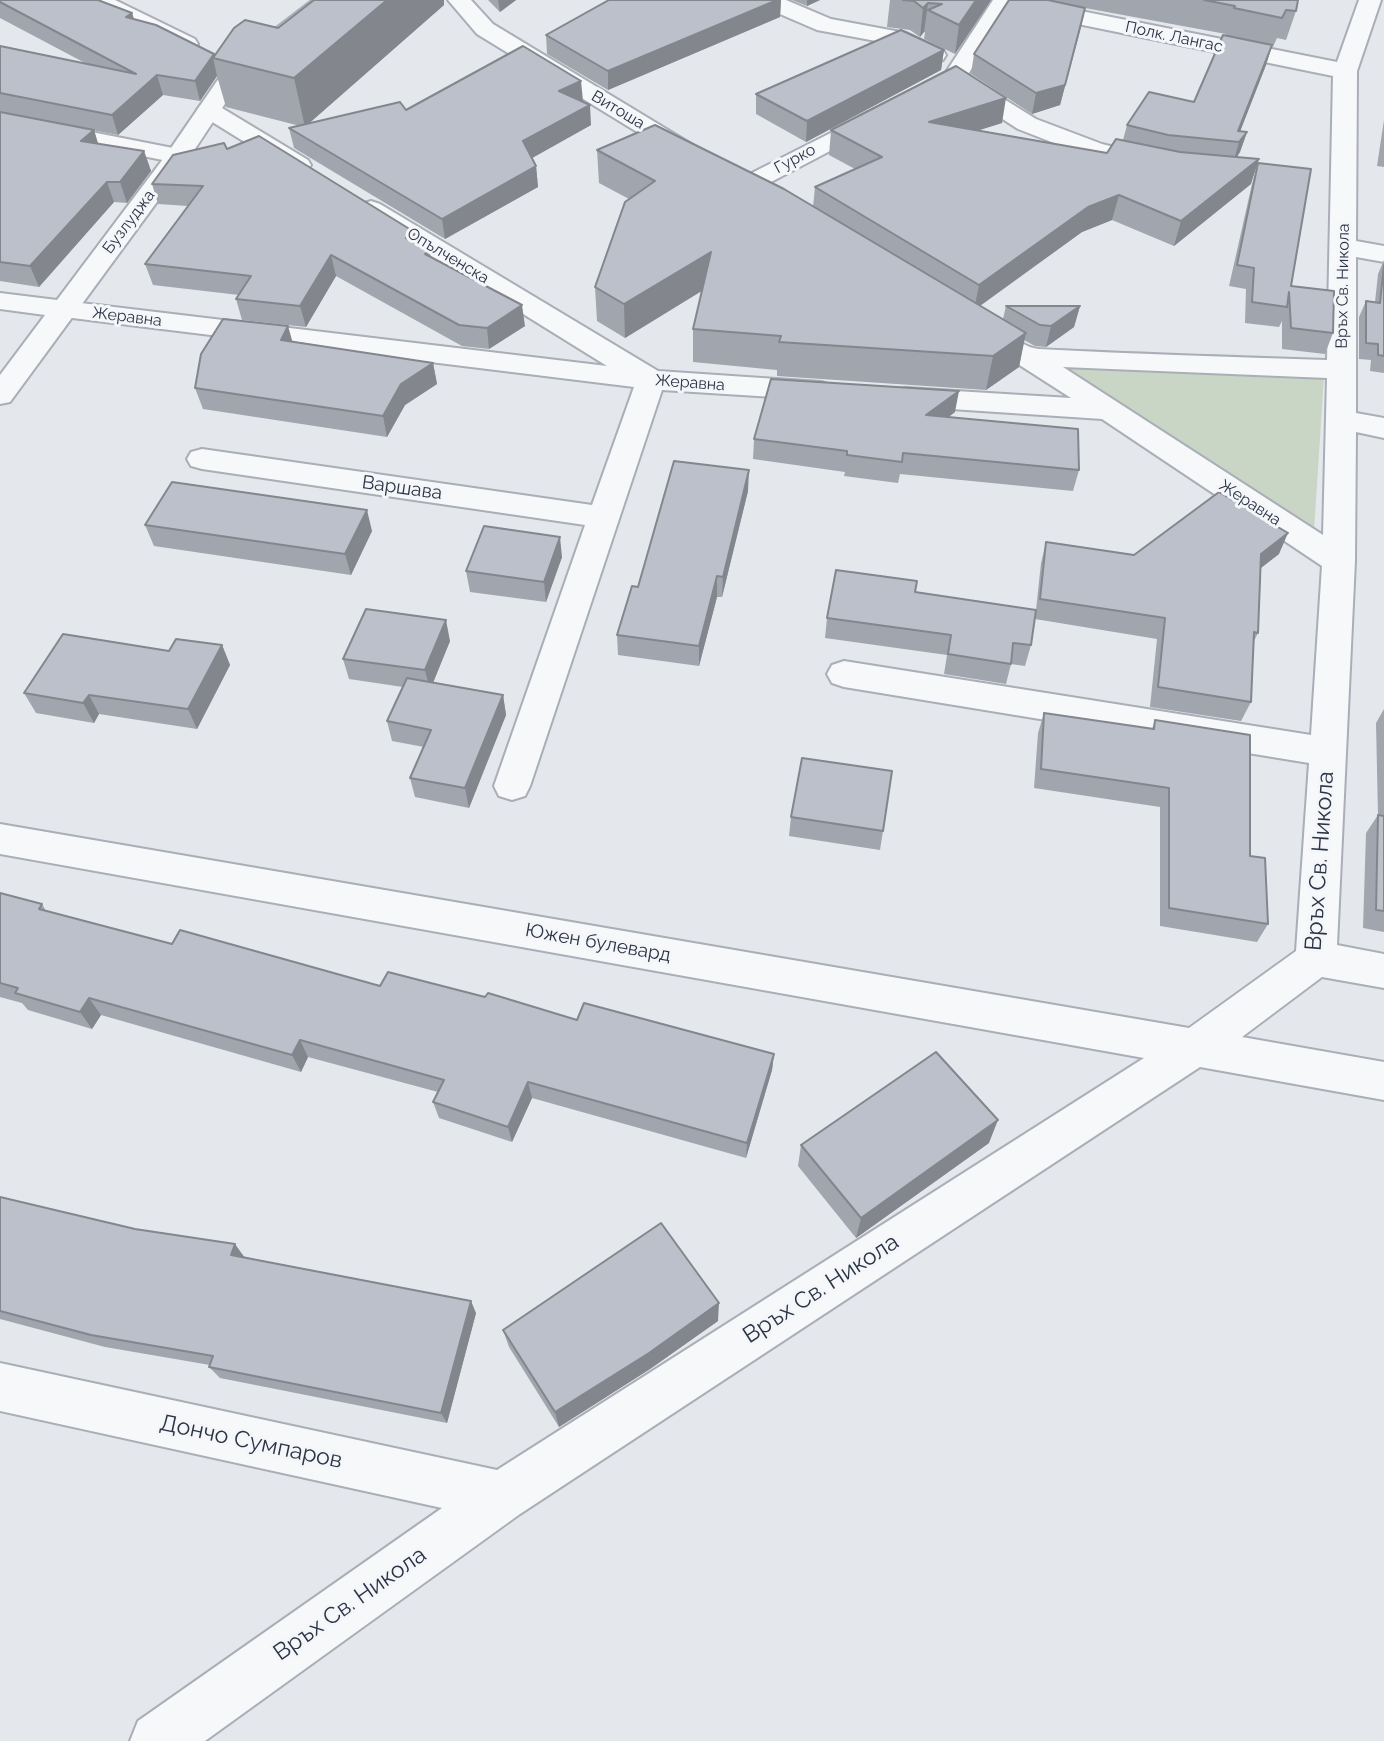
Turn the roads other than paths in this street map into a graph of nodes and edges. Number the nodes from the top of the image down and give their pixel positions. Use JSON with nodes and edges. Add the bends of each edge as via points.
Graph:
{"nodes":[{"id":1,"x":98,"y":0,"type":"edge"},
{"id":2,"x":327,"y":0,"type":"edge"},
{"id":3,"x":459,"y":0,"type":"edge"},
{"id":4,"x":766,"y":0,"type":"edge"},
{"id":5,"x":1004,"y":1,"type":"edge"},
{"id":6,"x":1372,"y":15,"type":"edge"},
{"id":7,"x":219,"y":60,"type":"junction"},
{"id":8,"x":1345,"y":71,"type":"junction"},
{"id":9,"x":956,"y":72,"type":"junction"},
{"id":10,"x":209,"y":110,"type":"junction"},
{"id":11,"x":0,"y":121,"type":"edge"},
{"id":12,"x":178,"y":156,"type":"junction"},
{"id":13,"x":1175,"y":168,"type":"edge"},
{"id":14,"x":326,"y":181,"type":"edge"},
{"id":15,"x":743,"y":187,"type":"junction"},
{"id":16,"x":349,"y":195,"type":"edge"},
{"id":17,"x":767,"y":201,"type":"edge"},
{"id":18,"x":1343,"y":246,"type":"junction"},
{"id":19,"x":1384,"y":254,"type":"edge"},
{"id":20,"x":0,"y":301,"type":"edge"},
{"id":21,"x":64,"y":309,"type":"junction"},
{"id":22,"x":957,"y":314,"type":"edge"},
{"id":23,"x":1028,"y":357,"type":"junction"},
{"id":24,"x":1342,"y":370,"type":"junction"},
{"id":25,"x":651,"y":380,"type":"junction"},
{"id":26,"x":844,"y":393,"type":"edge"},
{"id":27,"x":0,"y":395,"type":"edge"},
{"id":28,"x":886,"y":396,"type":"edge"},
{"id":29,"x":1106,"y":410,"type":"junction"},
{"id":30,"x":1341,"y":419,"type":"junction"},
{"id":31,"x":1384,"y":428,"type":"edge"},
{"id":32,"x":202,"y":459,"type":"dead end"},
{"id":33,"x":603,"y":517,"type":"junction"},
{"id":34,"x":1339,"y":561,"type":"junction"},
{"id":35,"x":844,"y":674,"type":"dead end"},
{"id":36,"x":1328,"y":752,"type":"junction"},
{"id":37,"x":512,"y":786,"type":"dead end"},
{"id":38,"x":0,"y":839,"type":"edge"},
{"id":39,"x":1316,"y":959,"type":"junction"},
{"id":40,"x":1384,"y":971,"type":"edge"},
{"id":41,"x":1196,"y":1047,"type":"junction"},
{"id":42,"x":1384,"y":1081,"type":"edge"},
{"id":43,"x":0,"y":1387,"type":"edge"},
{"id":44,"x":502,"y":1496,"type":"junction"},
{"id":45,"x":158,"y":1741,"type":"edge"}],
"edges":[{"from":1,"to":7,"type":"street"},
{"from":2,"to":7,"type":"street","name":"Бузлуджа","via":[[259,50]]},
{"from":3,"to":15,"type":"street","name":"Витоша","via":[[485,29]]},
{"from":4,"to":9,"type":"street","via":[[825,25],[898,38]]},
{"from":5,"to":8,"type":"street","name":"Полк. Лангас"},
{"from":5,"to":9,"type":"street","name":"Гурко"},
{"from":6,"to":8,"type":"street","name":"Връх Св. Никола"},
{"from":7,"to":10,"type":"street","name":"Бузлуджа"},
{"from":8,"to":18,"type":"street","name":"Връх Св. Никола","via":[[1331,175]]},
{"from":9,"to":13,"type":"street","via":[[1027,124],[1094,150]]},
{"from":9,"to":15,"type":"street","name":"Гурко"},
{"from":10,"to":12,"type":"street","name":"Бузлуджа"},
{"from":10,"to":14,"type":"street"},
{"from":11,"to":12,"type":"street"},
{"from":12,"to":21,"type":"street","name":"Бузлуджа"},
{"from":15,"to":17,"type":"street","name":"Витоша"},
{"from":16,"to":25,"type":"street","name":"Опълченска"},
{"from":18,"to":19,"type":"street"},
{"from":18,"to":24,"type":"street","name":"Връх Св. Никола"},
{"from":20,"to":21,"type":"street","name":"Жеравна"},
{"from":21,"to":25,"type":"street","name":"Жеравна"},
{"from":21,"to":27,"type":"street","name":"Бузлуджа"},
{"from":22,"to":23,"type":"street"},
{"from":23,"to":24,"type":"street"},
{"from":23,"to":29,"type":"street"},
{"from":24,"to":30,"type":"street","name":"Връх Св. Никола"},
{"from":25,"to":26,"type":"street","name":"Жеравна"},
{"from":25,"to":33,"type":"street"},
{"from":28,"to":29,"type":"street","name":"Жеравна"},
{"from":29,"to":34,"type":"street","name":"Жеравна"},
{"from":30,"to":31,"type":"street"},
{"from":30,"to":34,"type":"street","name":"Връх Св. Никола"},
{"from":32,"to":33,"type":"street","name":"Варшава"},
{"from":33,"to":37,"type":"street"},
{"from":34,"to":36,"type":"street","name":"Връх Св. Никола"},
{"from":35,"to":36,"type":"street","name":"Връх Св. Никола"},
{"from":36,"to":39,"type":"street","name":"Връх Св. Никола"},
{"from":38,"to":41,"type":"street","name":"Южен булевард"},
{"from":39,"to":40,"type":"street"},
{"from":39,"to":41,"type":"street","name":"Връх Св. Никола"},
{"from":41,"to":42,"type":"street","name":"Южен булевард"},
{"from":41,"to":44,"type":"street","name":"Връх Св. Никола"},
{"from":43,"to":44,"type":"street","name":"Дончо Сумпаров"},
{"from":44,"to":45,"type":"street","name":"Връх Св. Никола"}]}
